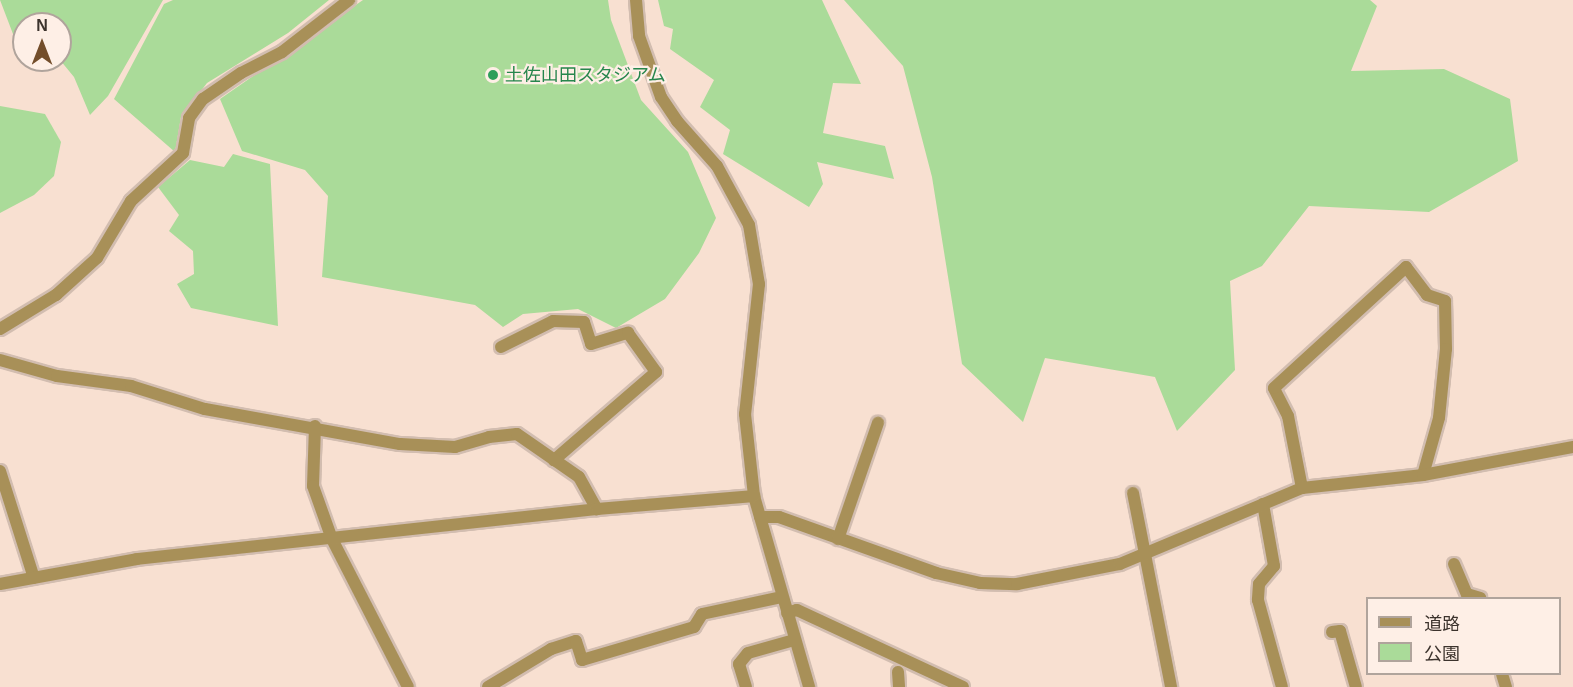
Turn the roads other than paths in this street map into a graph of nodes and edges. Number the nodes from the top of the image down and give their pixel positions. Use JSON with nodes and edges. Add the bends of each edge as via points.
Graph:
{"nodes":[{"id":1,"x":349,"y":0,"type":"edge"},
{"id":2,"x":636,"y":0,"type":"edge"},
{"id":3,"x":0,"y":329,"type":"edge"},
{"id":4,"x":501,"y":347,"type":"dead end"},
{"id":5,"x":0,"y":360,"type":"edge"},
{"id":6,"x":878,"y":423,"type":"dead end"},
{"id":7,"x":315,"y":426,"type":"junction"},
{"id":8,"x":1573,"y":447,"type":"edge"},
{"id":9,"x":554,"y":460,"type":"junction"},
{"id":10,"x":0,"y":471,"type":"edge"},
{"id":11,"x":1423,"y":475,"type":"junction"},
{"id":12,"x":1302,"y":488,"type":"junction"},
{"id":13,"x":1133,"y":493,"type":"dead end"},
{"id":14,"x":754,"y":496,"type":"junction"},
{"id":15,"x":1263,"y":504,"type":"junction"},
{"id":16,"x":597,"y":509,"type":"junction"},
{"id":17,"x":760,"y":517,"type":"junction"},
{"id":18,"x":332,"y":539,"type":"junction"},
{"id":19,"x":838,"y":539,"type":"junction"},
{"id":20,"x":1144,"y":553,"type":"junction"},
{"id":21,"x":1454,"y":564,"type":"dead end"},
{"id":22,"x":34,"y":578,"type":"junction"},
{"id":23,"x":0,"y":584,"type":"edge"},
{"id":24,"x":781,"y":597,"type":"junction"},
{"id":25,"x":1477,"y":597,"type":"edge"},
{"id":26,"x":787,"y":613,"type":"junction"},
{"id":27,"x":1332,"y":632,"type":"dead end"},
{"id":28,"x":794,"y":640,"type":"junction"},
{"id":29,"x":898,"y":672,"type":"dead end"},
{"id":30,"x":408,"y":687,"type":"edge"},
{"id":31,"x":488,"y":687,"type":"edge"},
{"id":32,"x":746,"y":687,"type":"edge"},
{"id":33,"x":809,"y":687,"type":"edge"},
{"id":34,"x":899,"y":687,"type":"edge"},
{"id":35,"x":963,"y":687,"type":"edge"},
{"id":36,"x":1171,"y":687,"type":"edge"},
{"id":37,"x":1282,"y":687,"type":"edge"},
{"id":38,"x":1356,"y":687,"type":"edge"}],
"edges":[{"from":1,"to":3,"type":"street","via":[[282,52],[202,99],[189,118],[183,153],[131,201],[97,258],[56,296]]},
{"from":2,"to":14,"type":"street","via":[[639,36],[661,97],[677,122],[717,166],[749,225],[759,284],[745,414]]},
{"from":4,"to":9,"type":"street","via":[[553,321],[584,322],[591,344],[628,333],[656,372]]},
{"from":5,"to":7,"type":"street","via":[[57,376],[131,386],[205,409]]},
{"from":6,"to":19,"type":"street"},
{"from":7,"to":9,"type":"street","via":[[400,444],[455,447],[489,436],[517,434]]},
{"from":7,"to":18,"type":"street","via":[[313,486]]},
{"from":8,"to":11,"type":"street"},
{"from":9,"to":16,"type":"street","via":[[579,477]]},
{"from":10,"to":22,"type":"street"},
{"from":11,"to":12,"type":"street"},
{"from":11,"to":12,"type":"street","via":[[1439,418],[1446,349],[1445,301],[1427,295],[1406,267],[1274,388],[1288,416]]},
{"from":12,"to":15,"type":"street"},
{"from":13,"to":20,"type":"street"},
{"from":14,"to":16,"type":"street"},
{"from":14,"to":17,"type":"street"},
{"from":15,"to":20,"type":"street"},
{"from":15,"to":37,"type":"street","via":[[1274,566],[1259,584],[1258,600]]},
{"from":16,"to":18,"type":"street"},
{"from":17,"to":19,"type":"street","via":[[778,517]]},
{"from":17,"to":24,"type":"street"},
{"from":18,"to":22,"type":"street","via":[[137,559]]},
{"from":18,"to":30,"type":"street"},
{"from":19,"to":20,"type":"street","via":[[936,573],[990,583],[1053,580],[1120,564]]},
{"from":20,"to":36,"type":"street"},
{"from":21,"to":25,"type":"street","via":[[1467,594]]},
{"from":22,"to":23,"type":"street"},
{"from":24,"to":26,"type":"street"},
{"from":24,"to":31,"type":"street","via":[[702,614],[694,627],[582,660],[576,640],[551,649]]},
{"from":26,"to":28,"type":"street"},
{"from":26,"to":35,"type":"street","via":[[797,610]]},
{"from":27,"to":38,"type":"street","via":[[1340,632]]},
{"from":28,"to":32,"type":"street","via":[[747,653],[739,664]]},
{"from":28,"to":33,"type":"street"},
{"from":29,"to":34,"type":"street"}]}
